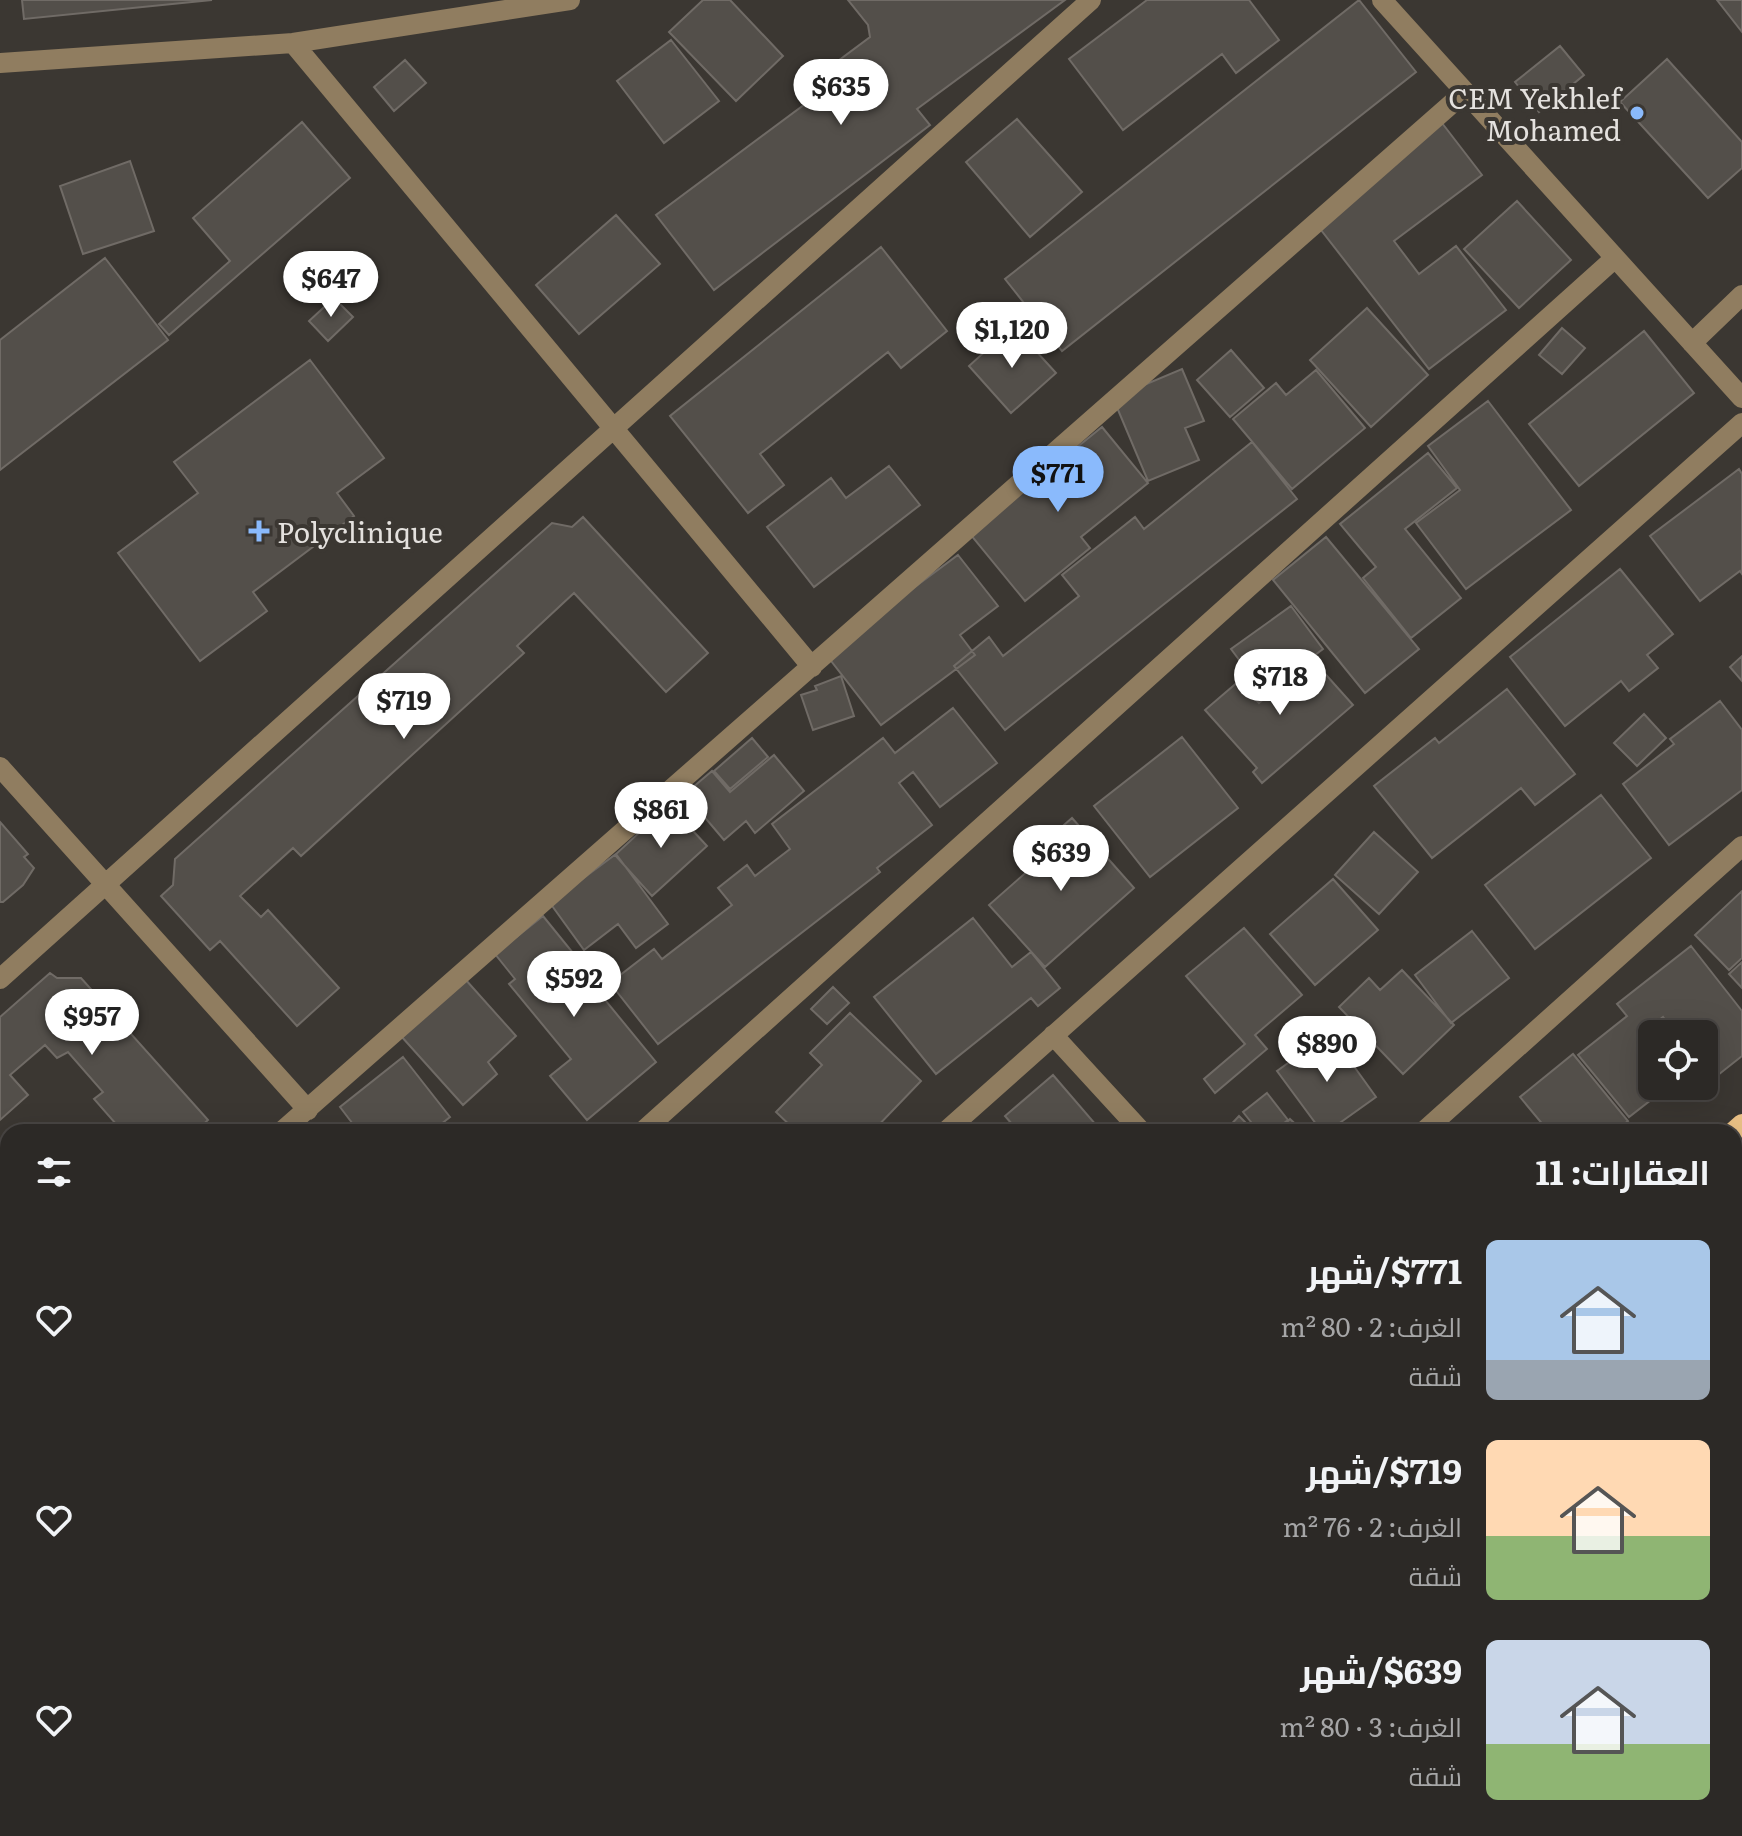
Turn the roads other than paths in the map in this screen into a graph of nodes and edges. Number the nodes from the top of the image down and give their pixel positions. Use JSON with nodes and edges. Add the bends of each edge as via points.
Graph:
{"nodes":[{"id":1,"x":570,"y":0,"type":"edge"},
{"id":2,"x":1091,"y":0,"type":"edge"},
{"id":3,"x":1382,"y":0,"type":"edge"},
{"id":4,"x":293,"y":43,"type":"junction"},
{"id":5,"x":0,"y":63,"type":"edge"},
{"id":6,"x":1465,"y":92,"type":"junction"},
{"id":7,"x":1615,"y":258,"type":"junction"},
{"id":8,"x":1742,"y":295,"type":"edge"},
{"id":9,"x":1692,"y":343,"type":"junction"},
{"id":10,"x":1742,"y":398,"type":"edge"},
{"id":11,"x":1742,"y":423,"type":"edge"},
{"id":12,"x":614,"y":428,"type":"junction"},
{"id":13,"x":812,"y":667,"type":"junction"},
{"id":14,"x":0,"y":767,"type":"edge"},
{"id":15,"x":1742,"y":846,"type":"edge"},
{"id":16,"x":106,"y":884,"type":"junction"},
{"id":17,"x":0,"y":979,"type":"edge"},
{"id":18,"x":1053,"y":1035,"type":"junction"},
{"id":19,"x":308,"y":1110,"type":"junction"},
{"id":20,"x":291,"y":1124,"type":"edge"},
{"id":21,"x":651,"y":1124,"type":"edge"},
{"id":22,"x":954,"y":1124,"type":"edge"},
{"id":23,"x":1135,"y":1124,"type":"edge"},
{"id":24,"x":1432,"y":1124,"type":"edge"}],
"edges":[{"from":1,"to":4,"type":"street"},
{"from":2,"to":12,"type":"street"},
{"from":3,"to":6,"type":"street"},
{"from":4,"to":5,"type":"street"},
{"from":4,"to":12,"type":"street"},
{"from":6,"to":7,"type":"street"},
{"from":6,"to":13,"type":"street"},
{"from":7,"to":9,"type":"street"},
{"from":7,"to":21,"type":"street"},
{"from":8,"to":9,"type":"street"},
{"from":9,"to":10,"type":"street"},
{"from":11,"to":18,"type":"street"},
{"from":12,"to":13,"type":"street"},
{"from":12,"to":16,"type":"street"},
{"from":13,"to":19,"type":"street"},
{"from":14,"to":16,"type":"street"},
{"from":15,"to":24,"type":"street"},
{"from":16,"to":17,"type":"street"},
{"from":16,"to":19,"type":"street"},
{"from":18,"to":22,"type":"street"},
{"from":18,"to":23,"type":"street"},
{"from":19,"to":20,"type":"street"}]}
